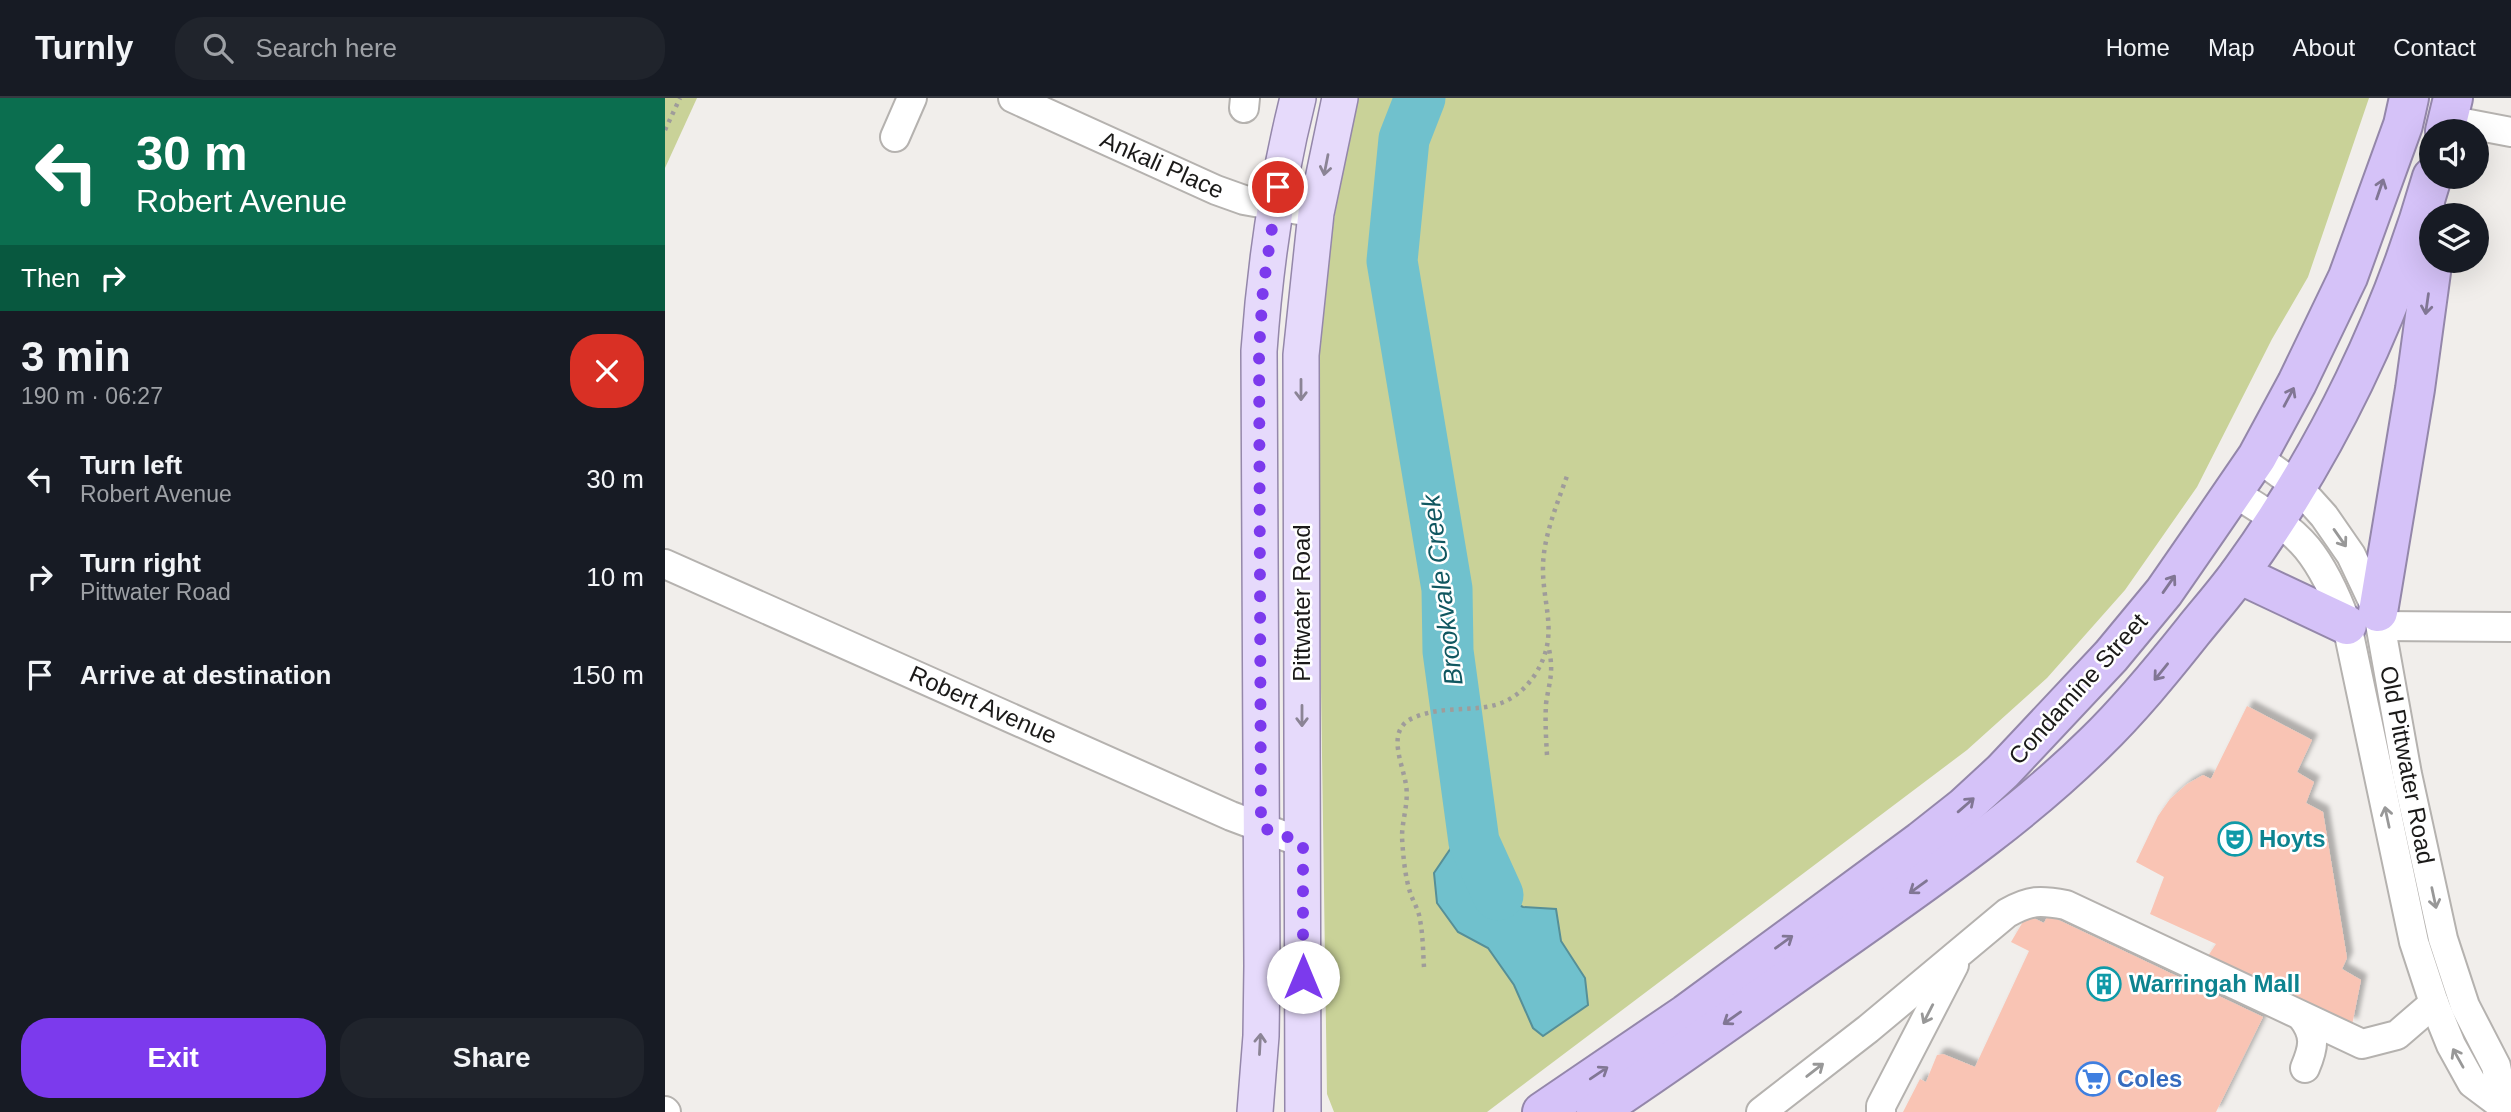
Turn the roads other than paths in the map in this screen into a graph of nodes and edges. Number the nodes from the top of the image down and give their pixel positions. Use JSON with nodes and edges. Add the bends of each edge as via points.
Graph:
{"nodes":[{"id":1,"x":912,"y":98,"type":"edge"},
{"id":2,"x":1013,"y":98,"type":"edge"},
{"id":3,"x":1298,"y":98,"type":"edge"},
{"id":4,"x":1341,"y":98,"type":"edge"},
{"id":5,"x":2409,"y":98,"type":"edge"},
{"id":6,"x":2448,"y":116,"type":"edge"},
{"id":7,"x":2511,"y":132,"type":"edge"},
{"id":8,"x":895,"y":137,"type":"dead end"},
{"id":9,"x":2428,"y":189,"type":"edge"},
{"id":10,"x":2430,"y":189,"type":"edge"},
{"id":11,"x":1275,"y":206,"type":"junction"},
{"id":12,"x":1316,"y":213,"type":"junction"},
{"id":13,"x":2256,"y":457,"type":"junction"},
{"id":14,"x":2297,"y":486,"type":"junction"},
{"id":15,"x":2233,"y":492,"type":"junction"},
{"id":16,"x":2276,"y":520,"type":"junction"},
{"id":17,"x":665,"y":564,"type":"edge"},
{"id":18,"x":2239,"y":574,"type":"junction"},
{"id":19,"x":2368,"y":621,"type":"junction"},
{"id":20,"x":2511,"y":627,"type":"edge"},
{"id":21,"x":1261,"y":827,"type":"junction"},
{"id":22,"x":1303,"y":843,"type":"junction"},
{"id":23,"x":1960,"y":954,"type":"junction"},
{"id":24,"x":2434,"y":1003,"type":"junction"},
{"id":25,"x":2302,"y":1017,"type":"junction"},
{"id":26,"x":2305,"y":1068,"type":"dead end"},
{"id":27,"x":2506,"y":1109,"type":"edge"},
{"id":28,"x":1255,"y":1112,"type":"edge"},
{"id":29,"x":1303,"y":1112,"type":"edge"},
{"id":30,"x":1542,"y":1112,"type":"edge"},
{"id":31,"x":1596,"y":1112,"type":"edge"},
{"id":32,"x":1761,"y":1112,"type":"edge"},
{"id":33,"x":1881,"y":1112,"type":"edge"}],
"edges":[{"from":1,"to":8,"type":"street"},
{"from":2,"to":11,"type":"street","name":"Ankali Place","via":[[1216,190]]},
{"from":3,"to":11,"type":"main road","name":"Pittwater Road"},
{"from":4,"to":12,"type":"main road","name":"Pittwater Road","one_way":true},
{"from":13,"to":5,"type":"highway","name":"Condamine Street","one_way":true,"via":[[2348,277]]},
{"from":6,"to":7,"type":"street"},
{"from":9,"to":14,"type":"highway","name":"Condamine Street","via":[[2383,318]]},
{"from":10,"to":19,"type":"highway","one_way":true,"via":[[2431,272],[2415,389]]},
{"from":11,"to":12,"type":"street","name":"Ankali Place"},
{"from":11,"to":21,"type":"main road","name":"Pittwater Road","via":[[1259,351]]},
{"from":12,"to":22,"type":"main road","name":"Pittwater Road","one_way":true,"via":[[1301,355]]},
{"from":13,"to":14,"type":"street","name":"Old Pittwater Road"},
{"from":13,"to":15,"type":"highway","name":"Condamine Street"},
{"from":14,"to":16,"type":"highway","name":"Condamine Street"},
{"from":14,"to":19,"type":"street","name":"Old Pittwater Road","one_way":true,"via":[[2351,555]]},
{"from":15,"to":16,"type":"street","name":"Old Pittwater Road"},
{"from":30,"to":15,"type":"highway","name":"Condamine Street","one_way":true,"via":[[1686,1014],[1964,807],[2111,656],[2164,593]]},
{"from":16,"to":18,"type":"highway","name":"Condamine Street"},
{"from":16,"to":19,"type":"street","name":"Old Pittwater Road","via":[[2305,546],[2338,600]]},
{"from":17,"to":21,"type":"street","name":"Robert Avenue"},
{"from":18,"to":19,"type":"highway"},
{"from":18,"to":31,"type":"highway","name":"Condamine Street","one_way":true,"via":[[2144,693],[2036,797],[1919,886]]},
{"from":19,"to":20,"type":"street"},
{"from":24,"to":19,"type":"street","name":"Old Pittwater Road","one_way":true,"via":[[2414,942]]},
{"from":19,"to":27,"type":"street","name":"Old Pittwater Road","one_way":true,"via":[[2443,939],[2465,1006],[2496,1066]]},
{"from":21,"to":22,"type":"street","name":"Robert Avenue"},
{"from":28,"to":21,"type":"main road","name":"Pittwater Road","one_way":true,"via":[[1261,1036]]},
{"from":22,"to":29,"type":"main road","name":"Pittwater Road"},
{"from":23,"to":25,"type":"street","via":[[2025,902],[2045,901],[2066,905]]},
{"from":32,"to":23,"type":"street","one_way":true},
{"from":23,"to":33,"type":"street","one_way":true},
{"from":24,"to":25,"type":"street","via":[[2397,1035],[2362,1044]]},
{"from":27,"to":24,"type":"street","name":"Old Pittwater Road","one_way":true,"via":[[2472,1083]]},
{"from":25,"to":26,"type":"street","via":[[2314,1042]]}]}
